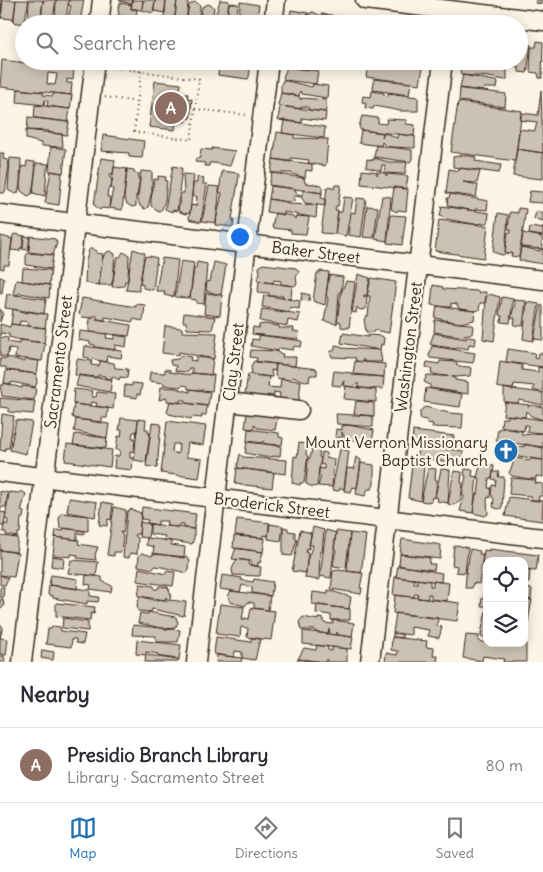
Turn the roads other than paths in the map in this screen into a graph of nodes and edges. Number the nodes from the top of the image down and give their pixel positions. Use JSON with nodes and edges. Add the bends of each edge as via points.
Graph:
{"nodes":[{"id":1,"x":102,"y":0,"type":"edge"},
{"id":2,"x":276,"y":0,"type":"edge"},
{"id":3,"x":366,"y":0,"type":"edge"},
{"id":4,"x":449,"y":11,"type":"edge"},
{"id":5,"x":100,"y":15,"type":"edge"},
{"id":6,"x":274,"y":15,"type":"edge"},
{"id":7,"x":483,"y":15,"type":"edge"},
{"id":8,"x":528,"y":20,"type":"edge"},
{"id":9,"x":543,"y":22,"type":"edge"},
{"id":10,"x":94,"y":70,"type":"edge"},
{"id":11,"x":268,"y":70,"type":"edge"},
{"id":12,"x":441,"y":70,"type":"edge"},
{"id":13,"x":0,"y":214,"type":"edge"},
{"id":14,"x":75,"y":223,"type":"junction"},
{"id":15,"x":247,"y":244,"type":"junction"},
{"id":16,"x":418,"y":265,"type":"junction"},
{"id":17,"x":543,"y":280,"type":"edge"},
{"id":18,"x":228,"y":402,"type":"junction"},
{"id":19,"x":299,"y":410,"type":"dead end"},
{"id":20,"x":0,"y":472,"type":"edge"},
{"id":21,"x":44,"y":477,"type":"junction"},
{"id":22,"x":216,"y":498,"type":"junction"},
{"id":23,"x":387,"y":519,"type":"junction"},
{"id":24,"x":543,"y":538,"type":"edge"},
{"id":25,"x":22,"y":662,"type":"edge"},
{"id":26,"x":196,"y":662,"type":"edge"},
{"id":27,"x":370,"y":662,"type":"edge"}],
"edges":[{"from":1,"to":5,"type":"street"},
{"from":2,"to":6,"type":"street"},
{"from":3,"to":4,"type":"street"},
{"from":4,"to":7,"type":"street"},
{"from":8,"to":9,"type":"street"},
{"from":10,"to":14,"type":"street","name":"Sacramento Street"},
{"from":11,"to":15,"type":"street","name":"Clay Street"},
{"from":12,"to":16,"type":"street","name":"Washington Street"},
{"from":13,"to":14,"type":"street","name":"Baker Street"},
{"from":14,"to":15,"type":"street","name":"Baker Street"},
{"from":14,"to":21,"type":"street","name":"Sacramento Street"},
{"from":15,"to":16,"type":"street","name":"Baker Street"},
{"from":15,"to":18,"type":"street","name":"Clay Street"},
{"from":16,"to":17,"type":"street","name":"Baker Street"},
{"from":16,"to":23,"type":"street","name":"Washington Street"},
{"from":18,"to":19,"type":"street"},
{"from":18,"to":22,"type":"street","name":"Clay Street"},
{"from":20,"to":21,"type":"street","name":"Broderick Street"},
{"from":21,"to":22,"type":"street","name":"Broderick Street"},
{"from":21,"to":25,"type":"street","name":"Sacramento Street"},
{"from":22,"to":23,"type":"street","name":"Broderick Street"},
{"from":22,"to":26,"type":"street","name":"Clay Street"},
{"from":23,"to":24,"type":"street","name":"Broderick Street"},
{"from":23,"to":27,"type":"street","name":"Washington Street"}]}
